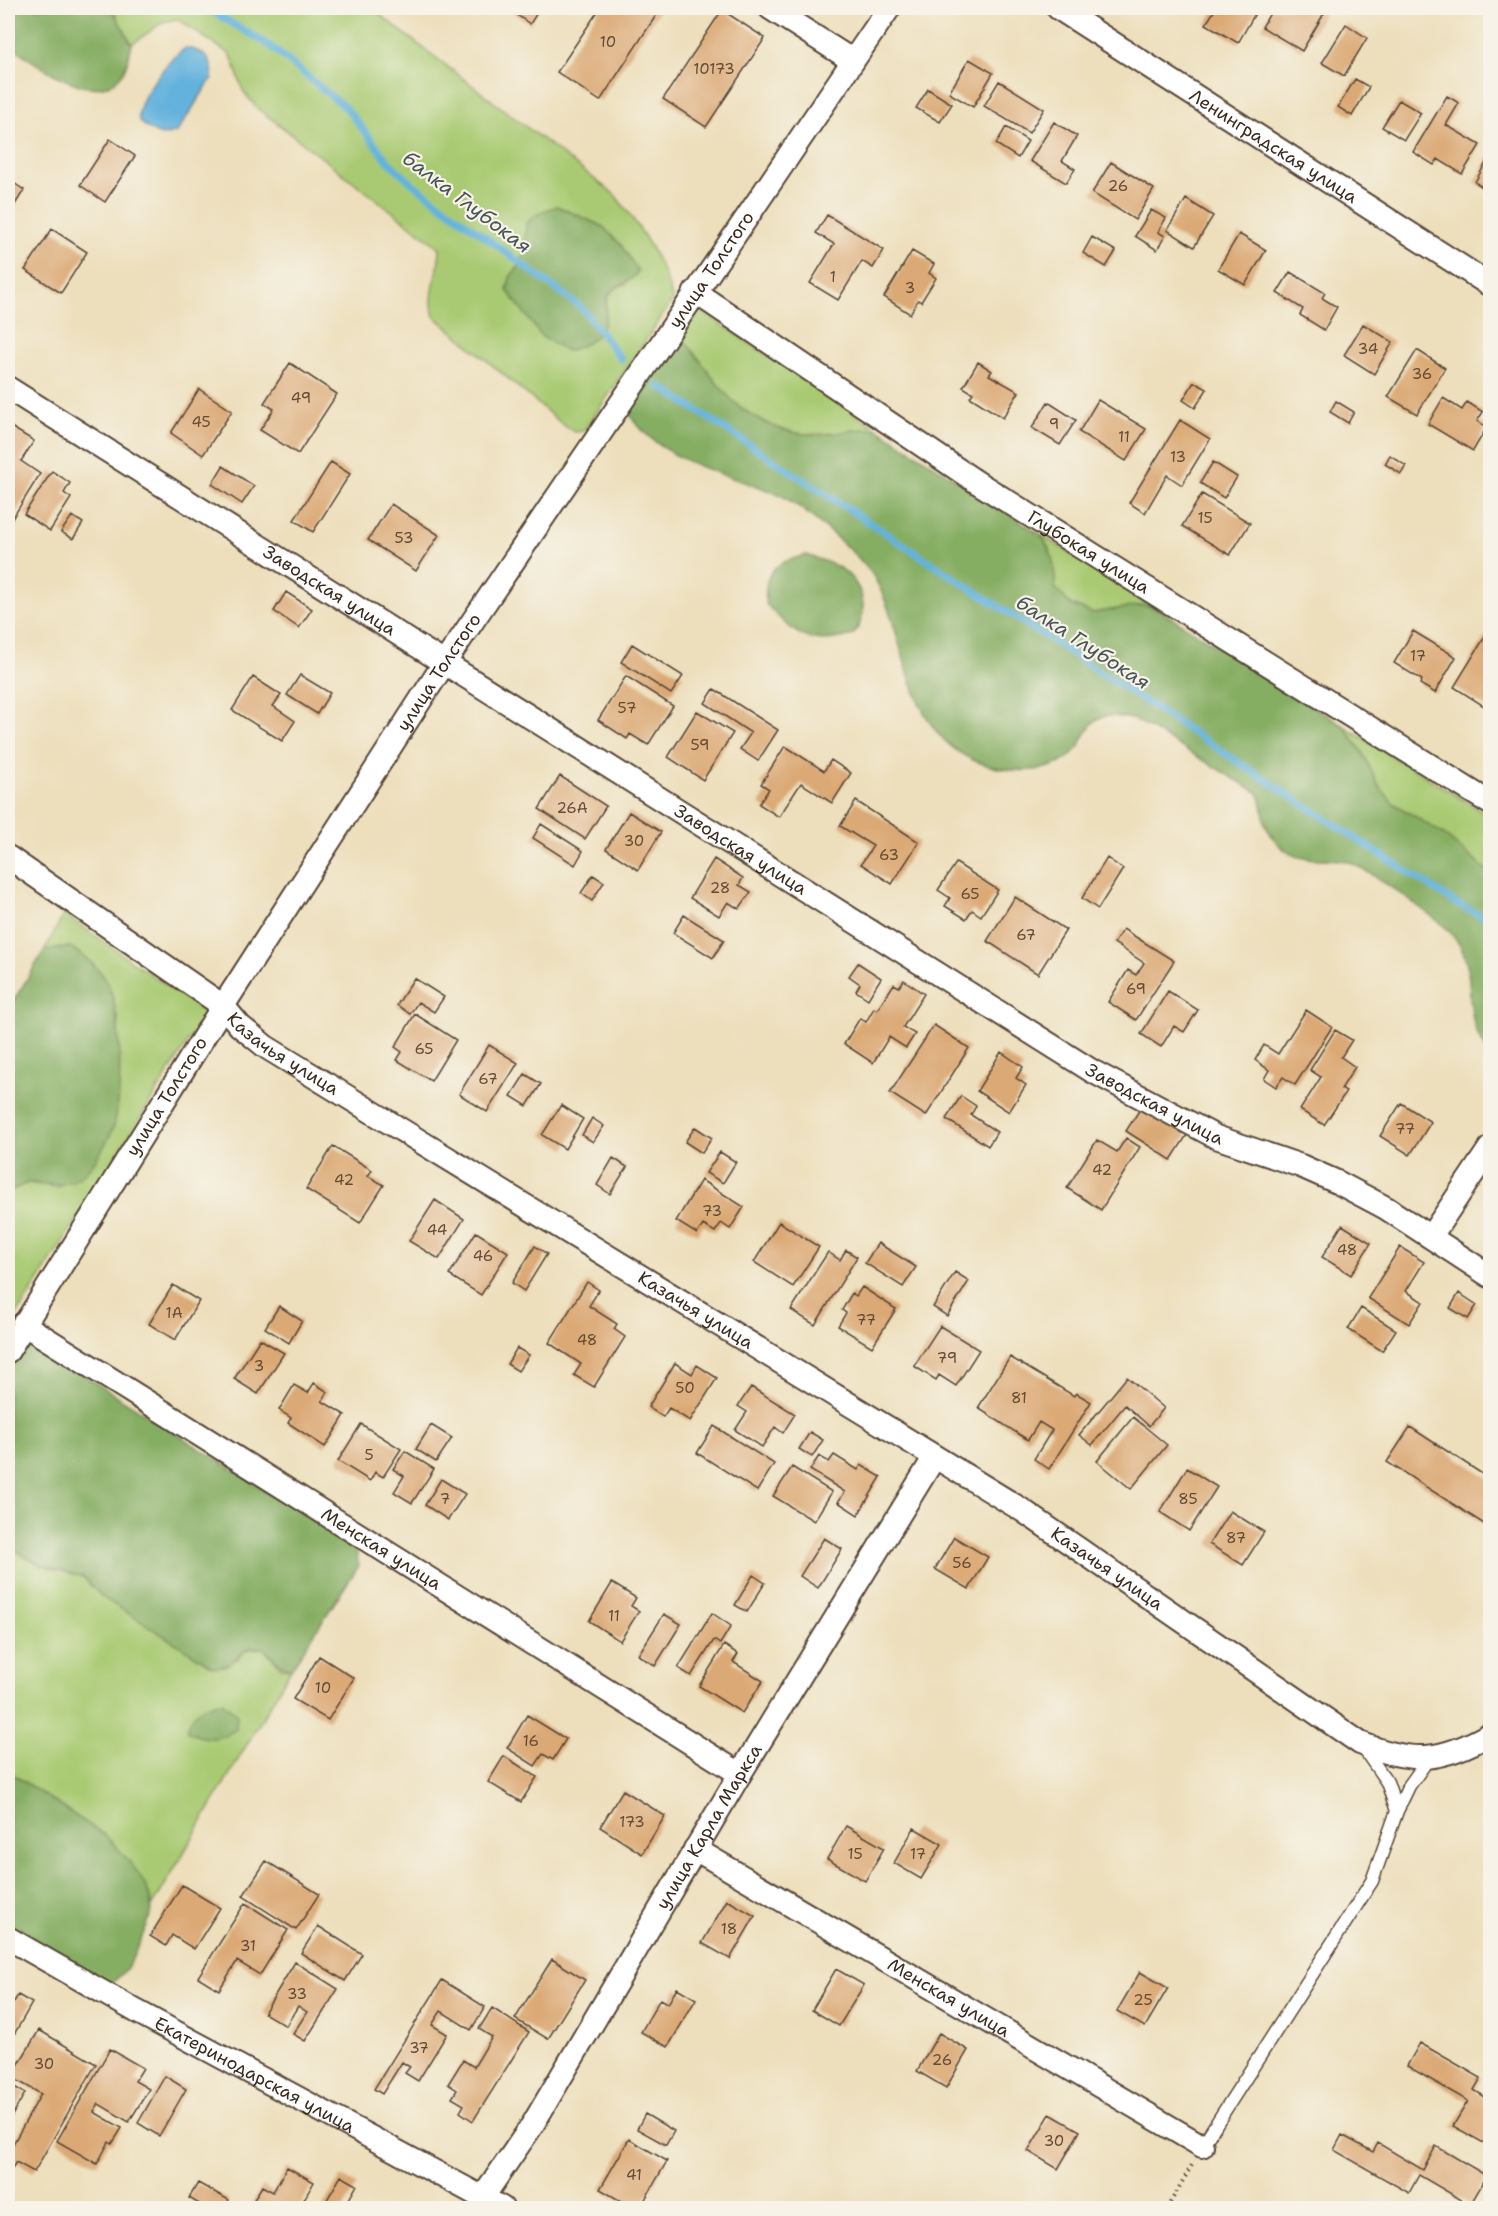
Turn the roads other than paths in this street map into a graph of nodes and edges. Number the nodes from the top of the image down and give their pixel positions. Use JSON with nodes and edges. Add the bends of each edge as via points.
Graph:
{"nodes":[{"id":1,"x":770,"y":8,"type":"edge"},
{"id":2,"x":890,"y":8,"type":"edge"},
{"id":3,"x":1058,"y":8,"type":"edge"},
{"id":4,"x":853,"y":61,"type":"junction"},
{"id":5,"x":1491,"y":285,"type":"edge"},
{"id":6,"x":695,"y":292,"type":"junction"},
{"id":7,"x":8,"y":388,"type":"edge"},
{"id":8,"x":445,"y":662,"type":"junction"},
{"id":9,"x":1491,"y":803,"type":"edge"},
{"id":10,"x":8,"y":857,"type":"edge"},
{"id":11,"x":223,"y":1006,"type":"junction"},
{"id":12,"x":1491,"y":1148,"type":"edge"},
{"id":13,"x":1431,"y":1236,"type":"junction"},
{"id":14,"x":1491,"y":1276,"type":"edge"},
{"id":15,"x":23,"y":1324,"type":"junction"},
{"id":16,"x":8,"y":1351,"type":"edge"},
{"id":17,"x":934,"y":1458,"type":"junction"},
{"id":18,"x":1491,"y":1734,"type":"edge"},
{"id":19,"x":1360,"y":1743,"type":"junction"},
{"id":20,"x":1429,"y":1758,"type":"junction"},
{"id":21,"x":740,"y":1774,"type":"junction"},
{"id":22,"x":1397,"y":1811,"type":"junction"},
{"id":23,"x":695,"y":1849,"type":"junction"},
{"id":24,"x":8,"y":1938,"type":"edge"},
{"id":25,"x":1202,"y":2146,"type":"joint"},
{"id":26,"x":481,"y":2202,"type":"edge"}],
"edges":[{"from":1,"to":4,"type":"street"},
{"from":2,"to":4,"type":"street","name":"улица Толстого"},
{"from":3,"to":5,"type":"street","name":"Ленинградская улица"},
{"from":4,"to":6,"type":"street","name":"улица Толстого"},
{"from":6,"to":8,"type":"street","name":"улица Толстого"},
{"from":6,"to":9,"type":"street","name":"Глубокая улица","via":[[975,481]]},
{"from":7,"to":8,"type":"street","name":"Заводская улица"},
{"from":8,"to":11,"type":"street","name":"улица Толстого"},
{"from":8,"to":13,"type":"street","name":"Заводская улица","via":[[1092,1071],[1216,1137],[1337,1182]]},
{"from":10,"to":11,"type":"street","name":"Казачья улица"},
{"from":11,"to":15,"type":"street","name":"улица Толстого"},
{"from":11,"to":17,"type":"street","name":"Казачья улица","via":[[266,1047]]},
{"from":12,"to":13,"type":"street"},
{"from":13,"to":14,"type":"street","name":"Заводская улица"},
{"from":15,"to":16,"type":"street","name":"улица Толстого"},
{"from":15,"to":21,"type":"street","name":"Менская улица"},
{"from":17,"to":19,"type":"street","name":"Казачья улица","via":[[1058,1533]]},
{"from":17,"to":21,"type":"street","name":"улица Карла Маркса"},
{"from":18,"to":20,"type":"street","via":[[1467,1747]]},
{"from":19,"to":20,"type":"street","name":"Казачья улица","via":[[1389,1755]]},
{"from":19,"to":22,"type":"lane","via":[[1387,1782]]},
{"from":20,"to":22,"type":"lane"},
{"from":21,"to":23,"type":"street","name":"улица Карла Маркса"},
{"from":22,"to":25,"type":"lane","via":[[1372,1881]]},
{"from":23,"to":25,"type":"street","name":"Менская улица"},
{"from":23,"to":26,"type":"street","name":"улица Карла Маркса","via":[[533,2124]]},
{"from":24,"to":26,"type":"street","name":"Екатеринодарская улица"}]}
